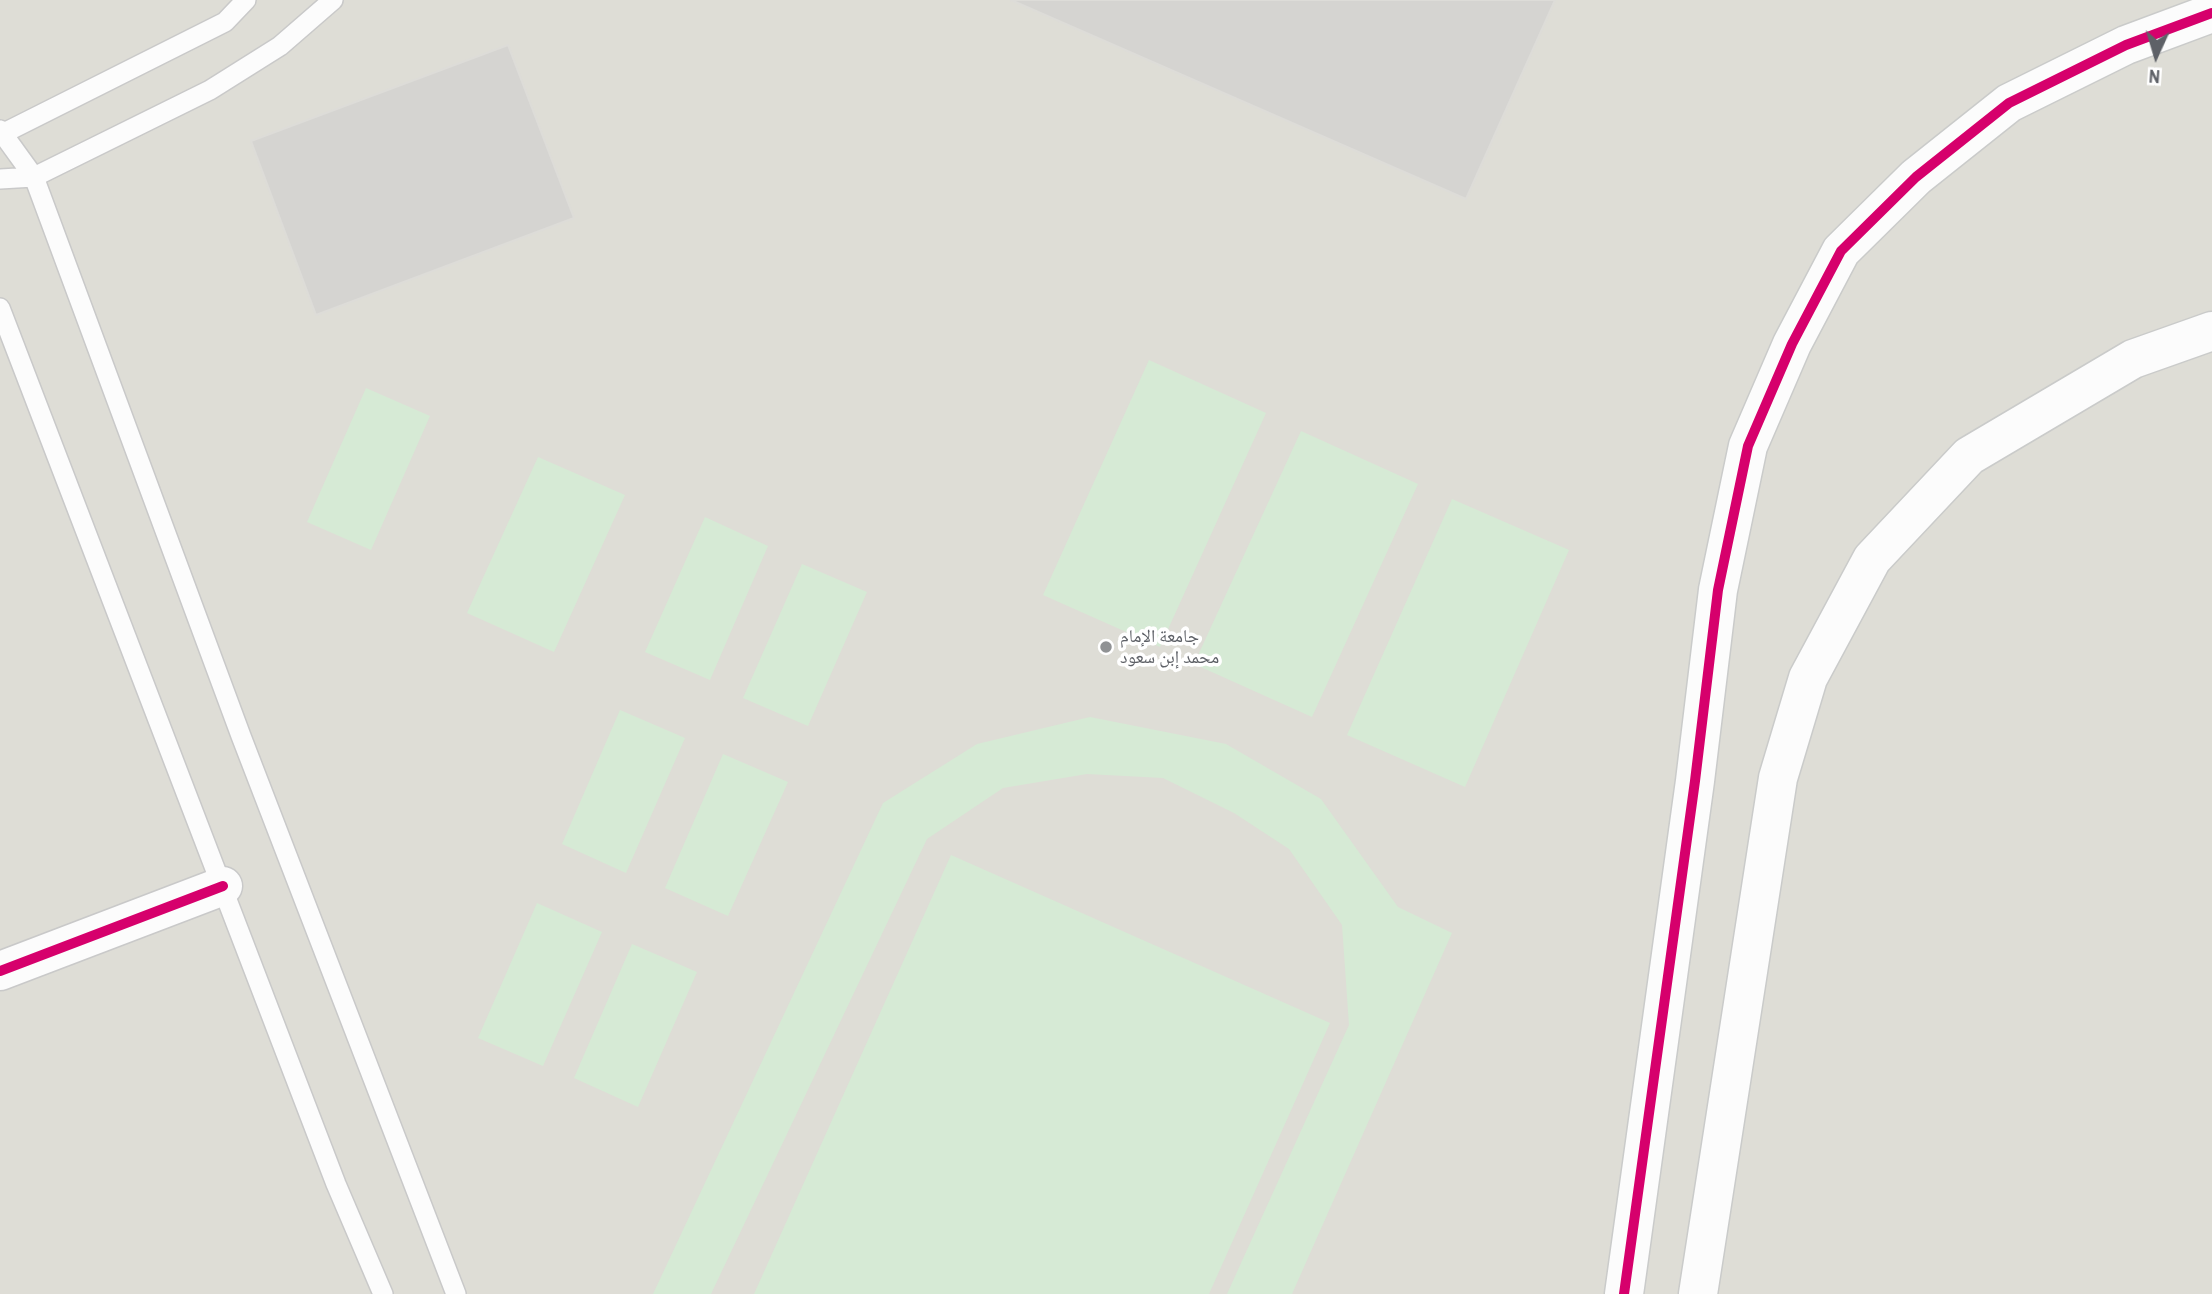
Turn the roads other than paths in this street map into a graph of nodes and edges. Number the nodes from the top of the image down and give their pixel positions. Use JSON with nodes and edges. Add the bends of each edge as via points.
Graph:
{"nodes":[{"id":1,"x":246,"y":0,"type":"edge"},
{"id":2,"x":333,"y":0,"type":"edge"},
{"id":3,"x":2212,"y":13,"type":"edge"},
{"id":4,"x":1,"y":133,"type":"edge"},
{"id":5,"x":34,"y":177,"type":"junction"},
{"id":6,"x":0,"y":179,"type":"edge"},
{"id":7,"x":0,"y":308,"type":"edge"},
{"id":8,"x":2212,"y":331,"type":"edge"},
{"id":9,"x":223,"y":886,"type":"junction"},
{"id":10,"x":0,"y":971,"type":"edge"},
{"id":11,"x":383,"y":1294,"type":"edge"},
{"id":12,"x":456,"y":1294,"type":"edge"},
{"id":13,"x":1624,"y":1294,"type":"edge"},
{"id":14,"x":1698,"y":1294,"type":"edge"}],
"edges":[{"from":1,"to":4,"type":"lane","via":[[225,22]]},
{"from":2,"to":5,"type":"lane","via":[[280,46],[209,90]]},
{"from":3,"to":13,"type":"street","via":[[2126,44],[2009,103],[1916,177],[1841,251],[1792,344],[1748,446],[1717,590]]},
{"from":4,"to":5,"type":"lane"},
{"from":5,"to":6,"type":"lane"},
{"from":5,"to":12,"type":"lane"},
{"from":7,"to":9,"type":"lane"},
{"from":8,"to":14,"type":"street","via":[[2133,359],[1969,456],[1872,559],[1808,678],[1778,778]]},
{"from":9,"to":10,"type":"street"},
{"from":9,"to":11,"type":"lane","via":[[335,1184]]}]}
